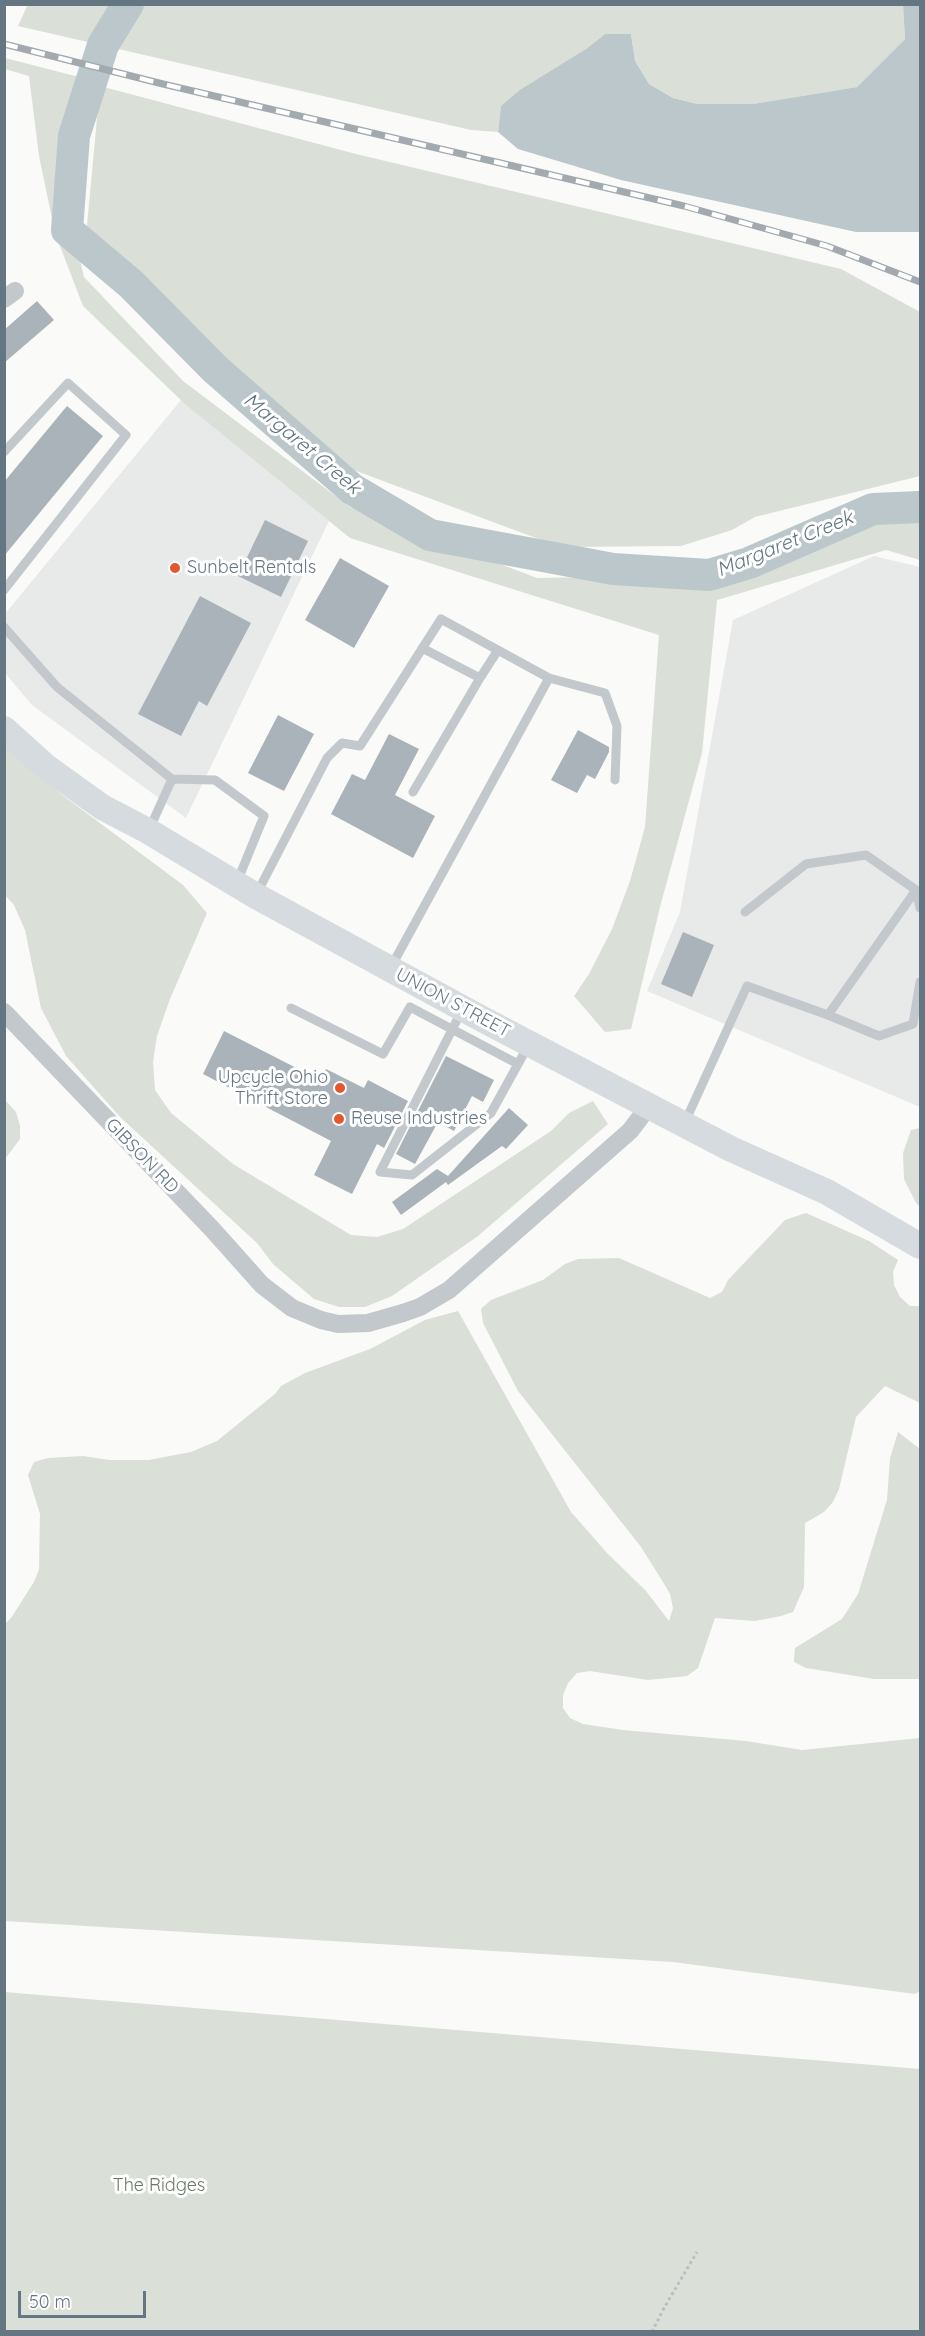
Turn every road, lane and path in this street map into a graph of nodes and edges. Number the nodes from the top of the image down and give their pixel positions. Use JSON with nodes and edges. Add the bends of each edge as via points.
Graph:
{"nodes":[{"id":1,"x":4,"y":452,"type":"edge"},
{"id":2,"x":4,"y":590,"type":"edge"},
{"id":3,"x":4,"y":627,"type":"edge"},
{"id":4,"x":422,"y":648,"type":"junction"},
{"id":5,"x":498,"y":650,"type":"junction"},
{"id":6,"x":480,"y":678,"type":"junction"},
{"id":7,"x":549,"y":678,"type":"junction"},
{"id":8,"x":4,"y":729,"type":"edge"},
{"id":9,"x":172,"y":779,"type":"junction"},
{"id":10,"x":615,"y":780,"type":"dead end"},
{"id":11,"x":413,"y":792,"type":"dead end"},
{"id":12,"x":148,"y":831,"type":"junction"},
{"id":13,"x":246,"y":890,"type":"junction"},
{"id":14,"x":916,"y":890,"type":"junction"},
{"id":15,"x":921,"y":908,"type":"edge"},
{"id":16,"x":745,"y":912,"type":"dead end"},
{"id":17,"x":390,"y":969,"type":"junction"},
{"id":18,"x":921,"y":982,"type":"edge"},
{"id":19,"x":415,"y":996,"type":"junction"},
{"id":20,"x":291,"y":1008,"type":"dead end"},
{"id":21,"x":4,"y":1012,"type":"edge"},
{"id":22,"x":828,"y":1015,"type":"junction"},
{"id":23,"x":458,"y":1019,"type":"junction"},
{"id":24,"x":524,"y":1054,"type":"junction"},
{"id":25,"x":649,"y":1106,"type":"junction"},
{"id":26,"x":684,"y":1124,"type":"junction"},
{"id":27,"x":921,"y":1246,"type":"edge"},
{"id":28,"x":697,"y":2252,"type":"dead end"},
{"id":29,"x":652,"y":2331,"type":"edge"}],
"edges":[{"from":1,"to":2,"type":"lane","via":[[68,383],[126,435]]},
{"from":3,"to":9,"type":"lane","via":[[57,687]]},
{"from":4,"to":5,"type":"lane","via":[[441,619]]},
{"from":4,"to":6,"type":"lane"},
{"from":4,"to":13,"type":"lane","via":[[360,746],[342,743],[327,758]]},
{"from":5,"to":6,"type":"lane"},
{"from":5,"to":7,"type":"lane"},
{"from":6,"to":11,"type":"lane"},
{"from":7,"to":10,"type":"lane","via":[[605,693],[617,726]]},
{"from":7,"to":17,"type":"lane"},
{"from":8,"to":12,"type":"main road","name":"UNION STREET","via":[[45,766],[96,802]]},
{"from":9,"to":12,"type":"lane"},
{"from":9,"to":13,"type":"lane","via":[[215,780],[264,816]]},
{"from":12,"to":13,"type":"main road","name":"UNION STREET"},
{"from":13,"to":17,"type":"main road","name":"UNION STREET"},
{"from":14,"to":15,"type":"lane"},
{"from":14,"to":16,"type":"lane","via":[[866,855],[806,864]]},
{"from":14,"to":22,"type":"lane"},
{"from":17,"to":19,"type":"main road","name":"UNION STREET"},
{"from":18,"to":22,"type":"lane","via":[[914,1024],[879,1036]]},
{"from":19,"to":20,"type":"lane","via":[[383,1054]]},
{"from":19,"to":23,"type":"main road","name":"UNION STREET"},
{"from":21,"to":25,"type":"street","name":"GIBSON RD","via":[[262,1285],[292,1308],[321,1320],[368,1323],[403,1313],[449,1290],[630,1131]]},
{"from":22,"to":26,"type":"lane","via":[[747,986]]},
{"from":23,"to":24,"type":"main road","name":"UNION STREET"},
{"from":23,"to":24,"type":"lane","via":[[380,1172],[412,1174],[491,1113]]},
{"from":24,"to":25,"type":"main road","name":"UNION STREET"},
{"from":25,"to":26,"type":"main road","name":"UNION STREET"},
{"from":26,"to":27,"type":"main road","name":"UNION STREET","via":[[827,1192]]},
{"from":28,"to":29,"type":"path"}]}
